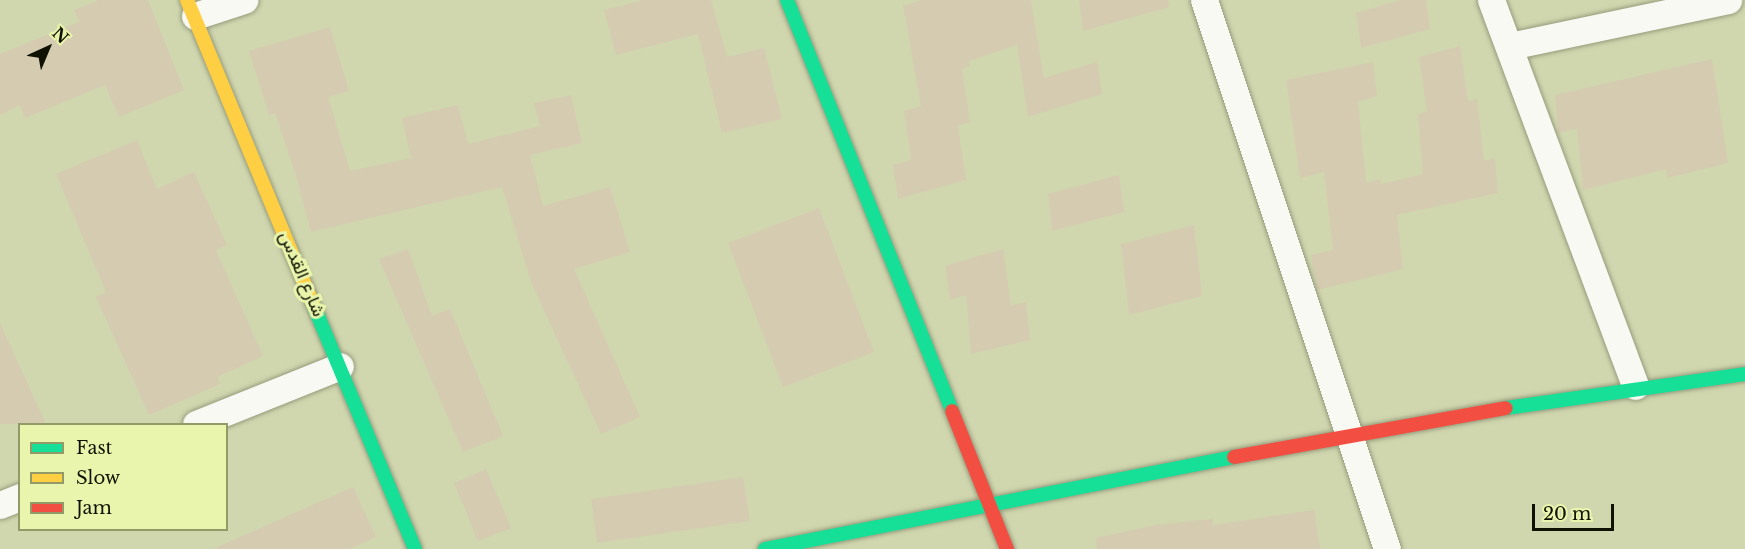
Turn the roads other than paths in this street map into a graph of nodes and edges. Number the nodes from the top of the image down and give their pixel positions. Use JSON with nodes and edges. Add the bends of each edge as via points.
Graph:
{"nodes":[{"id":1,"x":244,"y":0,"type":"edge"},
{"id":2,"x":787,"y":0,"type":"edge"},
{"id":3,"x":1204,"y":0,"type":"edge"},
{"id":4,"x":1491,"y":0,"type":"edge"},
{"id":5,"x":1728,"y":0,"type":"edge"},
{"id":6,"x":191,"y":8,"type":"edge"},
{"id":7,"x":1510,"y":46,"type":"junction"},
{"id":8,"x":340,"y":366,"type":"junction"},
{"id":9,"x":1745,"y":374,"type":"edge"},
{"id":10,"x":1635,"y":386,"type":"junction"},
{"id":11,"x":198,"y":423,"type":"edge"},
{"id":12,"x":1351,"y":434,"type":"junction"},
{"id":13,"x":18,"y":498,"type":"edge"},
{"id":14,"x":0,"y":505,"type":"edge"},
{"id":15,"x":991,"y":505,"type":"junction"},
{"id":16,"x":415,"y":549,"type":"edge"},
{"id":17,"x":765,"y":549,"type":"edge"},
{"id":18,"x":1008,"y":549,"type":"edge"},
{"id":19,"x":1387,"y":549,"type":"edge"}],
"edges":[{"from":1,"to":6,"type":"street"},
{"from":2,"to":15,"type":"street"},
{"from":3,"to":12,"type":"street"},
{"from":4,"to":7,"type":"street"},
{"from":5,"to":7,"type":"street"},
{"from":6,"to":8,"type":"street","name":"شارع القدس"},
{"from":7,"to":10,"type":"street"},
{"from":8,"to":11,"type":"street"},
{"from":8,"to":16,"type":"street","name":"شارع القدس"},
{"from":9,"to":10,"type":"street"},
{"from":10,"to":12,"type":"street"},
{"from":12,"to":15,"type":"street"},
{"from":12,"to":19,"type":"street"},
{"from":13,"to":14,"type":"street"},
{"from":15,"to":17,"type":"street"},
{"from":15,"to":18,"type":"street"}]}
